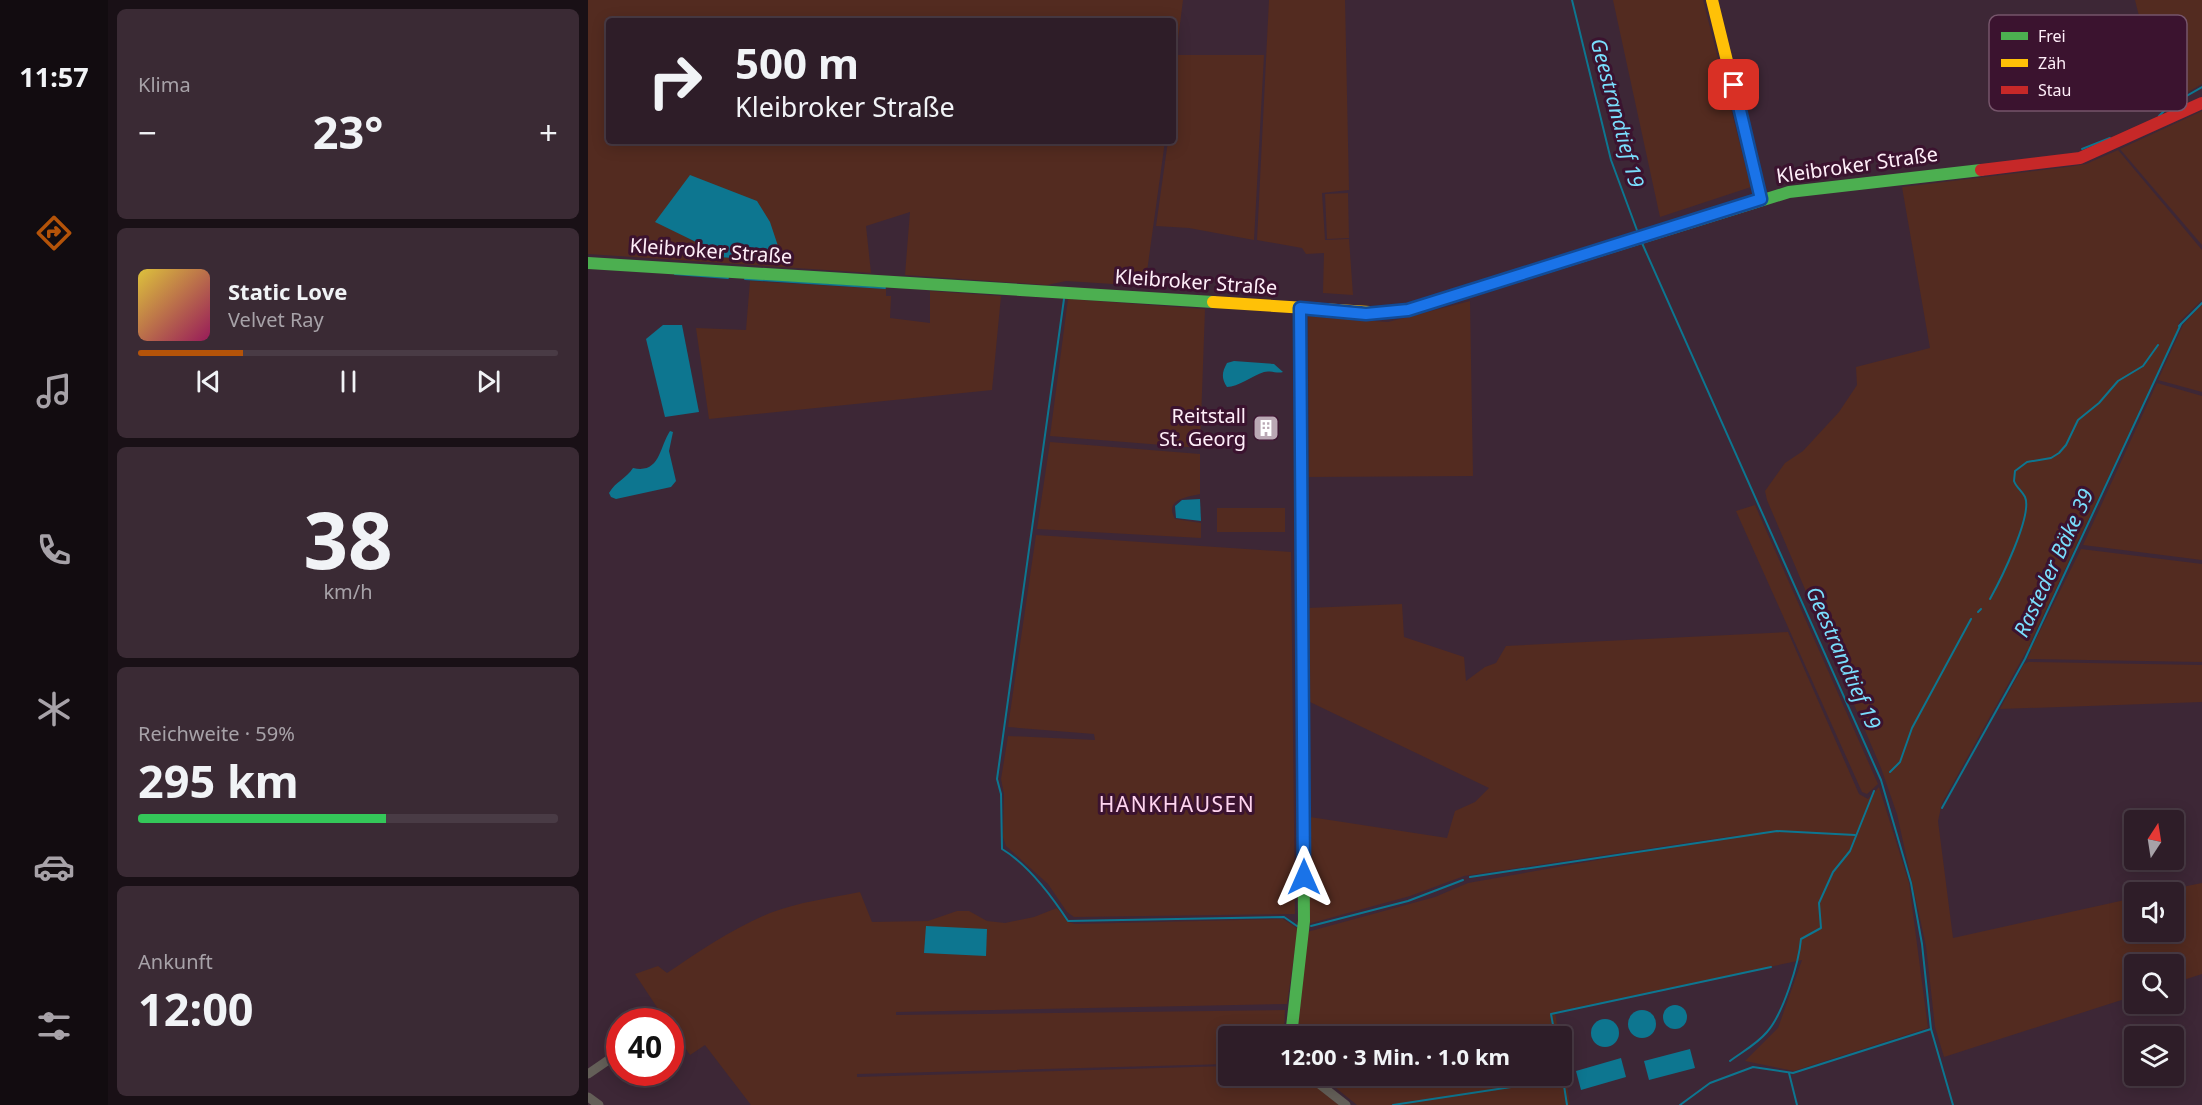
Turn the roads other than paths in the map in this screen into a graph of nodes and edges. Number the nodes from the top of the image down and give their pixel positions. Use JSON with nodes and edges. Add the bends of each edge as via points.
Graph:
{"nodes":[{"id":1,"x":1712,"y":0,"type":"edge"},
{"id":2,"x":2202,"y":104,"type":"edge"},
{"id":3,"x":2186,"y":111,"type":"edge"},
{"id":4,"x":2187,"y":111,"type":"edge"},
{"id":5,"x":1761,"y":199,"type":"junction"},
{"id":6,"x":588,"y":263,"type":"edge"},
{"id":7,"x":1300,"y":308,"type":"junction"},
{"id":8,"x":1292,"y":1026,"type":"edge"},
{"id":9,"x":606,"y":1062,"type":"edge"},
{"id":10,"x":588,"y":1074,"type":"edge"},
{"id":11,"x":1322,"y":1086,"type":"edge"},
{"id":12,"x":588,"y":1097,"type":"edge"},
{"id":13,"x":599,"y":1105,"type":"edge"},
{"id":14,"x":1346,"y":1105,"type":"edge"}],
"edges":[{"from":1,"to":5,"type":"street"},
{"from":2,"to":4,"type":"street","name":"Kleibroker Straße"},
{"from":3,"to":5,"type":"street","name":"Kleibroker Straße","via":[[2080,158],[1817,187]]},
{"from":5,"to":7,"type":"street","name":"Kleibroker Straße","via":[[1408,310],[1366,314]]},
{"from":6,"to":7,"type":"street","name":"Kleibroker Straße"},
{"from":7,"to":8,"type":"street","via":[[1304,921]]},
{"from":9,"to":10,"type":"street"},
{"from":11,"to":14,"type":"street"},
{"from":12,"to":13,"type":"street"}]}
